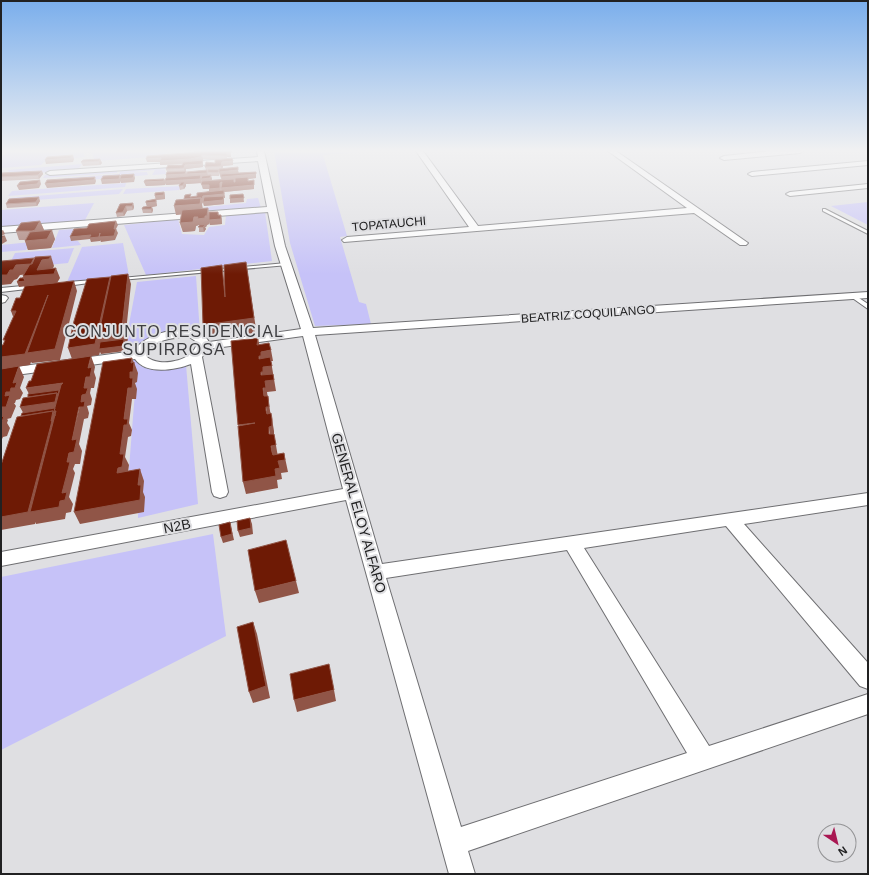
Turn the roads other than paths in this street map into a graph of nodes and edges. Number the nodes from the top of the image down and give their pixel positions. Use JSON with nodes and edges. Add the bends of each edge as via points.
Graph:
{"nodes":[{"id":1,"x":268,"y":192,"type":"edge"},
{"id":2,"x":449,"y":192,"type":"edge"},
{"id":3,"x":670,"y":192,"type":"edge"},
{"id":4,"x":811,"y":192,"type":"edge"},
{"id":5,"x":790,"y":194,"type":"dead end"},
{"id":6,"x":272,"y":208,"type":"junction"},
{"id":7,"x":696,"y":210,"type":"junction"},
{"id":8,"x":824,"y":210,"type":"dead end"},
{"id":9,"x":475,"y":228,"type":"junction"},
{"id":10,"x":1,"y":230,"type":"edge"},
{"id":11,"x":868,"y":233,"type":"edge"},
{"id":12,"x":347,"y":240,"type":"dead end"},
{"id":13,"x":743,"y":243,"type":"dead end"},
{"id":14,"x":286,"y":264,"type":"junction"},
{"id":15,"x":116,"y":279,"type":"edge"},
{"id":16,"x":100,"y":281,"type":"edge"},
{"id":17,"x":62,"y":284,"type":"edge"},
{"id":18,"x":39,"y":287,"type":"edge"},
{"id":19,"x":868,"y":295,"type":"edge"},
{"id":20,"x":1,"y":296,"type":"edge"},
{"id":21,"x":853,"y":296,"type":"junction"},
{"id":22,"x":868,"y":307,"type":"edge"},
{"id":23,"x":308,"y":332,"type":"junction"},
{"id":24,"x":200,"y":351,"type":"junction"},
{"id":25,"x":140,"y":354,"type":"junction"},
{"id":26,"x":1,"y":373,"type":"edge"},
{"id":27,"x":220,"y":492,"type":"dead end"},
{"id":28,"x":352,"y":492,"type":"junction"},
{"id":29,"x":868,"y":499,"type":"edge"},
{"id":30,"x":730,"y":519,"type":"junction"},
{"id":31,"x":572,"y":543,"type":"junction"},
{"id":32,"x":1,"y":559,"type":"edge"},
{"id":33,"x":375,"y":572,"type":"junction"},
{"id":34,"x":868,"y":679,"type":"edge"},
{"id":35,"x":868,"y":704,"type":"edge"},
{"id":36,"x":704,"y":759,"type":"junction"},
{"id":37,"x":453,"y":843,"type":"junction"},
{"id":38,"x":462,"y":874,"type":"edge"}],
"edges":[{"from":1,"to":6,"type":"street","name":"GENERAL ELOY ALFARO"},
{"from":2,"to":9,"type":"street"},
{"from":3,"to":7,"type":"street"},
{"from":4,"to":5,"type":"street"},
{"from":6,"to":10,"type":"street"},
{"from":6,"to":14,"type":"street","name":"GENERAL ELOY ALFARO"},
{"from":7,"to":9,"type":"street","name":"TOPATAUCHI"},
{"from":7,"to":13,"type":"street"},
{"from":8,"to":11,"type":"lane"},
{"from":9,"to":12,"type":"street","name":"TOPATAUCHI"},
{"from":14,"to":15,"type":"lane"},
{"from":14,"to":23,"type":"street","name":"GENERAL ELOY ALFARO"},
{"from":16,"to":17,"type":"lane"},
{"from":18,"to":20,"type":"lane"},
{"from":19,"to":21,"type":"street","name":"BEATRIZ COQUILANGO"},
{"from":21,"to":22,"type":"lane"},
{"from":21,"to":23,"type":"street","name":"BEATRIZ COQUILANGO"},
{"from":23,"to":24,"type":"street","name":"BEATRIZ COQUILANGO"},
{"from":23,"to":28,"type":"street","name":"GENERAL ELOY ALFARO"},
{"from":24,"to":25,"type":"street","name":"BEATRIZ COQUILANGO","via":[[177,364],[147,363]]},
{"from":24,"to":25,"type":"street","via":[[204,341],[192,334],[174,334],[154,339],[141,349]]},
{"from":24,"to":27,"type":"street"},
{"from":25,"to":26,"type":"street"},
{"from":28,"to":32,"type":"street","name":"N2B"},
{"from":28,"to":33,"type":"street","name":"GENERAL ELOY ALFARO"},
{"from":29,"to":30,"type":"street"},
{"from":30,"to":31,"type":"street"},
{"from":30,"to":34,"type":"street"},
{"from":31,"to":33,"type":"street"},
{"from":31,"to":36,"type":"street"},
{"from":33,"to":37,"type":"street","name":"GENERAL ELOY ALFARO"},
{"from":35,"to":36,"type":"street"},
{"from":36,"to":37,"type":"street"},
{"from":37,"to":38,"type":"street","name":"GENERAL ELOY ALFARO"}]}
